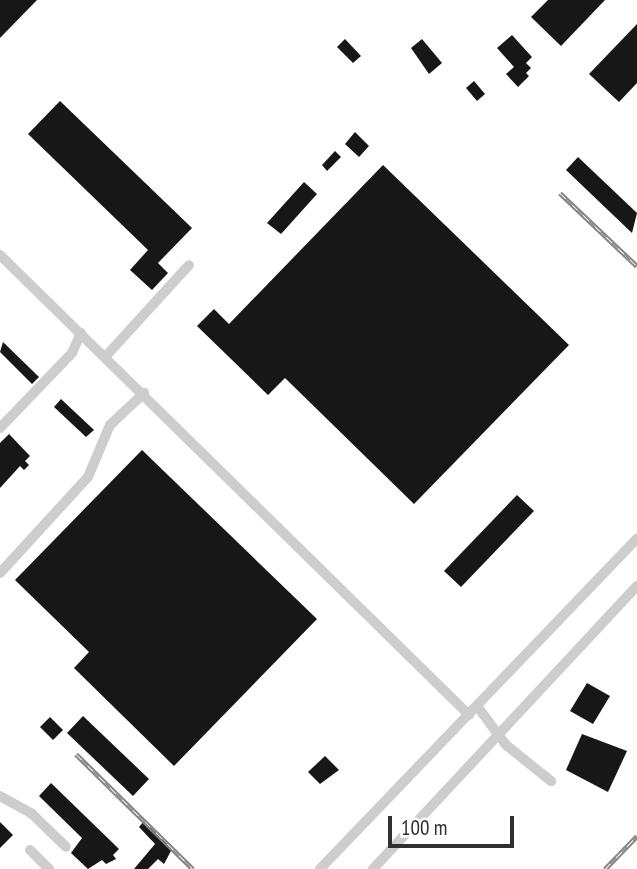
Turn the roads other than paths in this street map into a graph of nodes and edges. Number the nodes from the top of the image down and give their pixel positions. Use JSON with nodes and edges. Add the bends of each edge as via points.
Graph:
{"nodes":[{"id":1,"x":0,"y":255,"type":"edge"},
{"id":2,"x":189,"y":265,"type":"dead end"},
{"id":3,"x":81,"y":333,"type":"junction"},
{"id":4,"x":106,"y":356,"type":"junction"},
{"id":5,"x":144,"y":393,"type":"junction"},
{"id":6,"x":0,"y":428,"type":"edge"},
{"id":7,"x":637,"y":539,"type":"edge"},
{"id":8,"x":0,"y":573,"type":"edge"},
{"id":9,"x":637,"y":586,"type":"edge"},
{"id":10,"x":477,"y":706,"type":"junction"},
{"id":11,"x":469,"y":715,"type":"junction"},
{"id":12,"x":498,"y":735,"type":"junction"},
{"id":13,"x":551,"y":781,"type":"dead end"},
{"id":14,"x":0,"y":796,"type":"edge"},
{"id":15,"x":66,"y":848,"type":"dead end"},
{"id":16,"x":30,"y":850,"type":"dead end"},
{"id":17,"x":49,"y":869,"type":"edge"},
{"id":18,"x":320,"y":869,"type":"edge"},
{"id":19,"x":373,"y":869,"type":"edge"}],
"edges":[{"from":1,"to":3,"type":"street"},
{"from":2,"to":4,"type":"street"},
{"from":3,"to":4,"type":"street"},
{"from":3,"to":6,"type":"street","via":[[72,353]]},
{"from":4,"to":5,"type":"street"},
{"from":5,"to":8,"type":"street","via":[[110,425],[88,477]]},
{"from":5,"to":11,"type":"street"},
{"from":7,"to":10,"type":"street"},
{"from":9,"to":12,"type":"street"},
{"from":10,"to":11,"type":"street"},
{"from":10,"to":12,"type":"street"},
{"from":11,"to":18,"type":"street"},
{"from":12,"to":13,"type":"street"},
{"from":12,"to":19,"type":"street"},
{"from":14,"to":15,"type":"street","via":[[32,814]]},
{"from":16,"to":17,"type":"street"}]}
